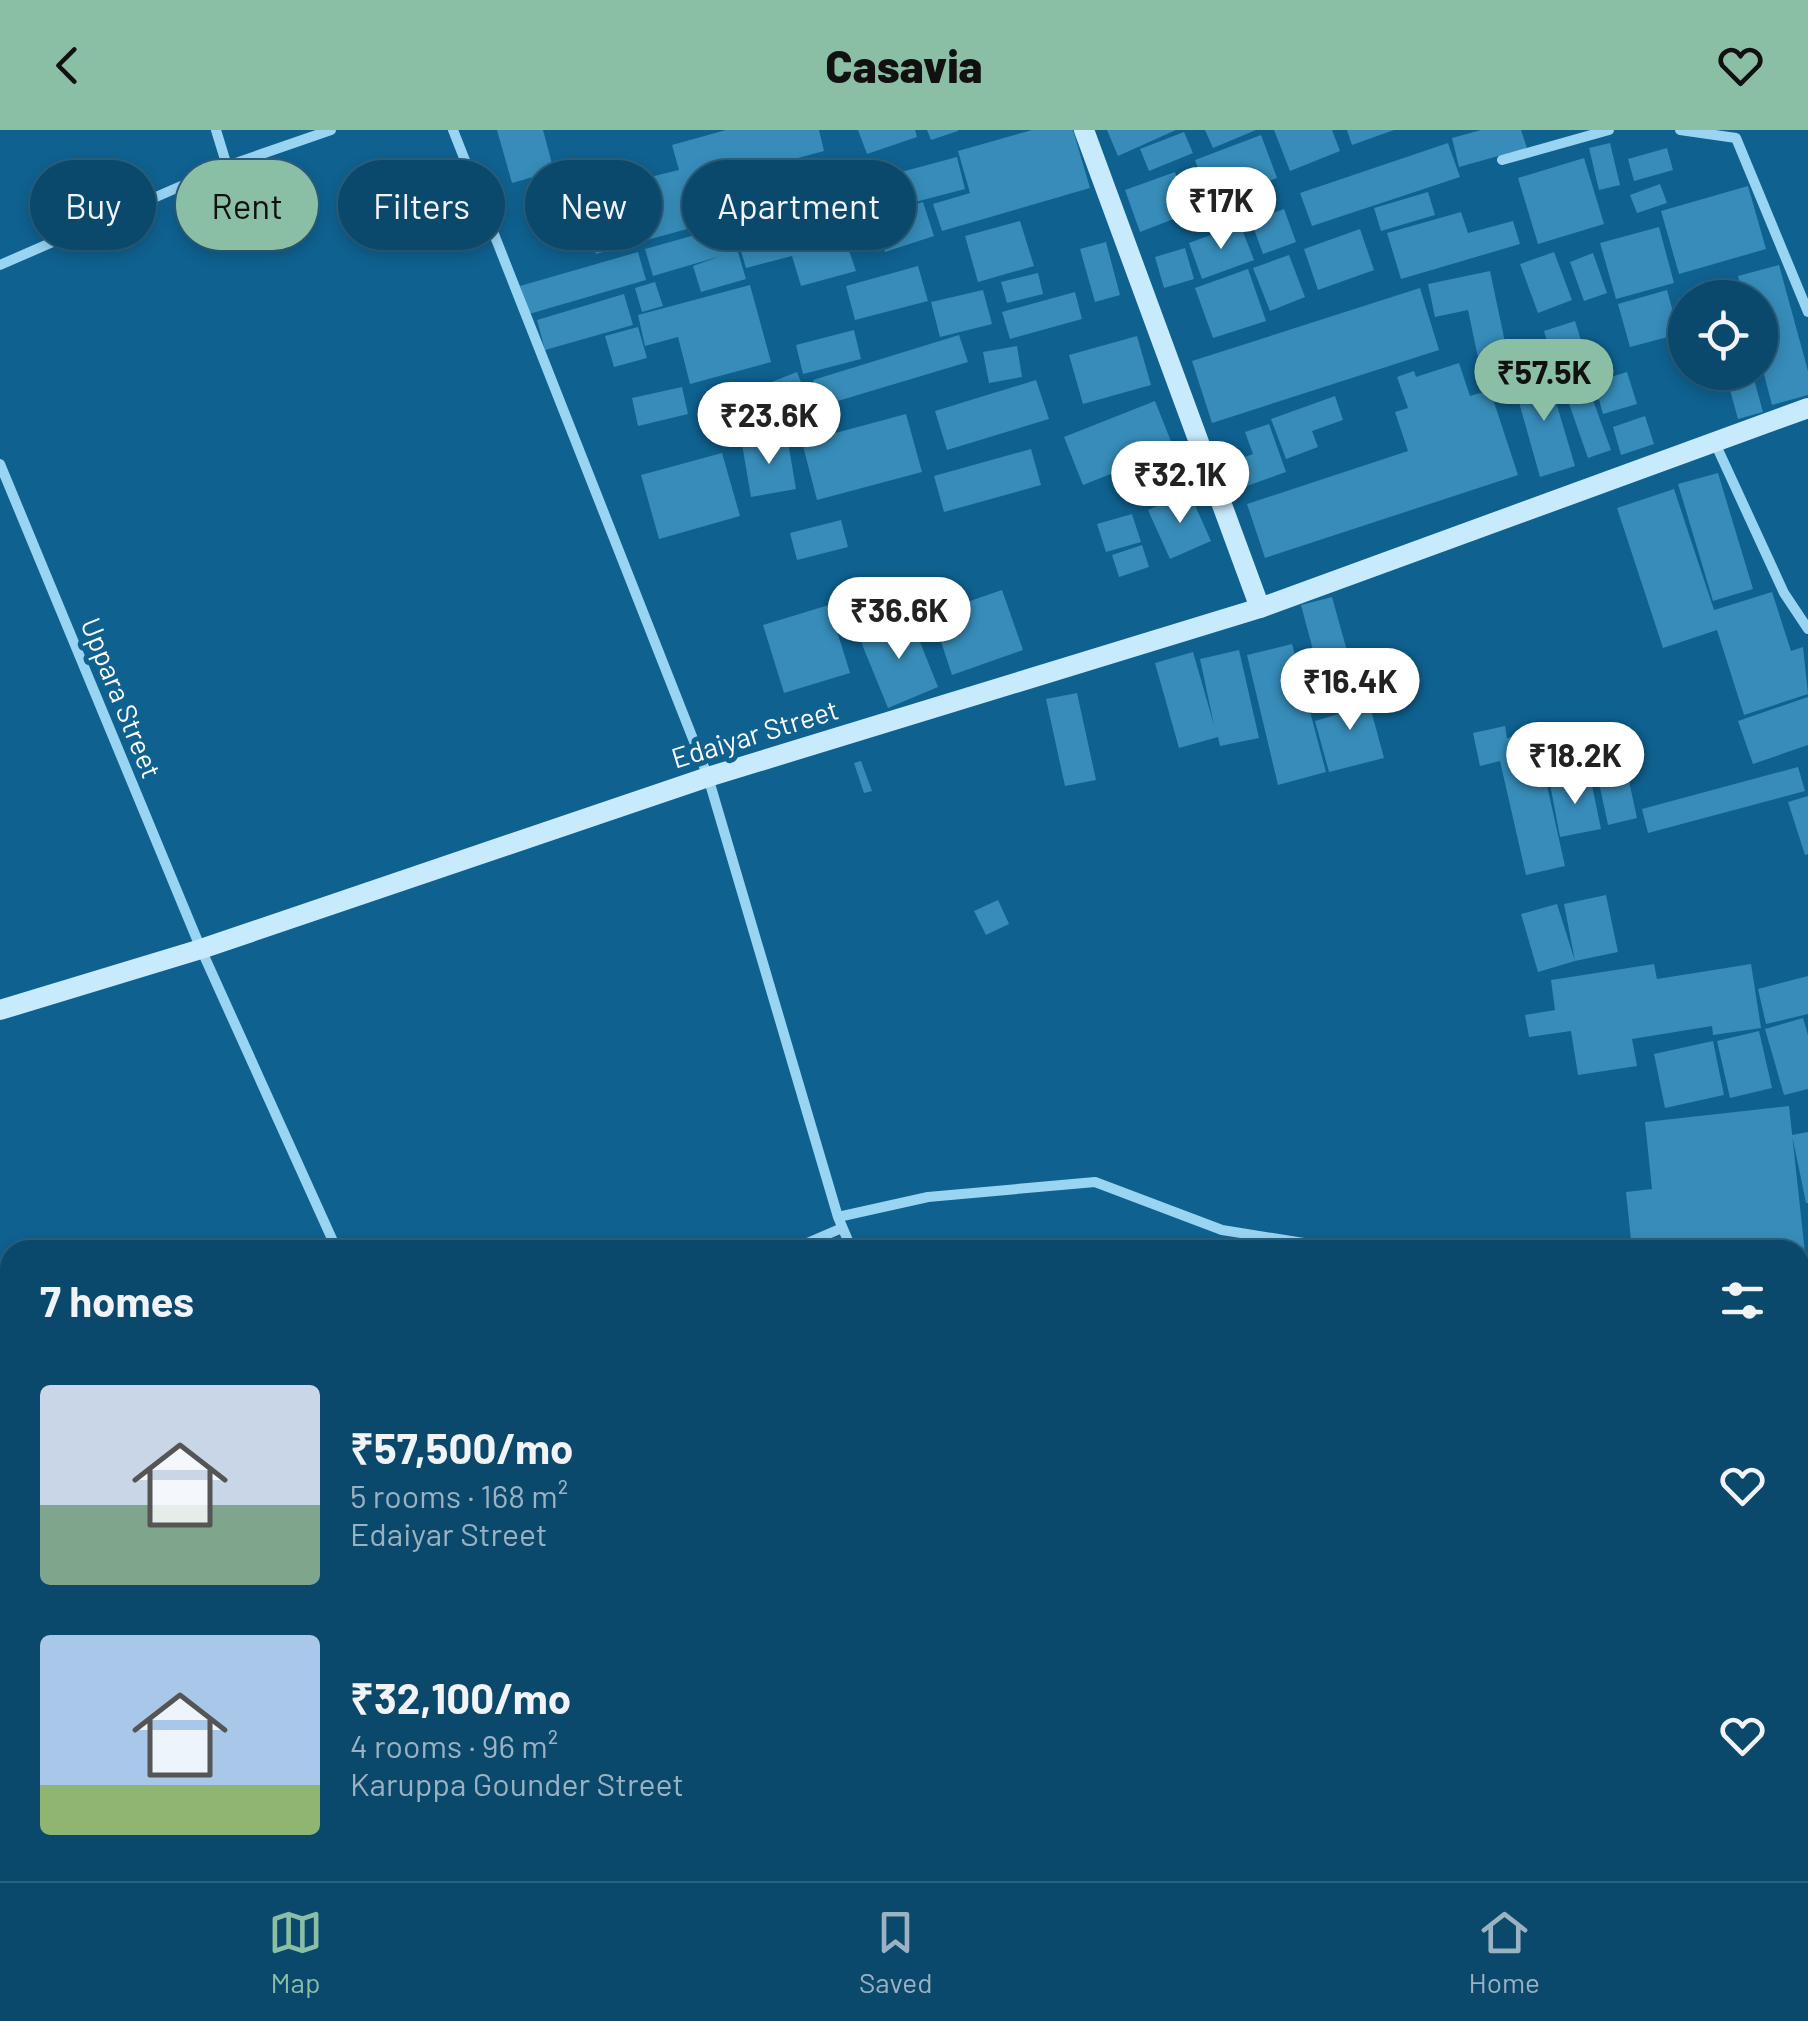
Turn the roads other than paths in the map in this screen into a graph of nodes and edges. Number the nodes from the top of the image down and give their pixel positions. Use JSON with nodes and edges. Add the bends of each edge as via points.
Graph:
{"nodes":[{"id":1,"x":216,"y":130,"type":"edge"},
{"id":2,"x":331,"y":130,"type":"edge"},
{"id":3,"x":452,"y":130,"type":"edge"},
{"id":4,"x":1084,"y":130,"type":"edge"},
{"id":5,"x":1609,"y":130,"type":"edge"},
{"id":6,"x":1680,"y":130,"type":"edge"},
{"id":7,"x":1734,"y":134,"type":"edge"},
{"id":8,"x":225,"y":160,"type":"edge"},
{"id":9,"x":244,"y":160,"type":"edge"},
{"id":10,"x":1502,"y":160,"type":"dead end"},
{"id":11,"x":176,"y":188,"type":"edge"},
{"id":12,"x":0,"y":266,"type":"edge"},
{"id":13,"x":1808,"y":312,"type":"edge"},
{"id":14,"x":1808,"y":408,"type":"edge"},
{"id":15,"x":1714,"y":442,"type":"junction"},
{"id":16,"x":0,"y":464,"type":"edge"},
{"id":17,"x":1260,"y":608,"type":"junction"},
{"id":18,"x":1808,"y":629,"type":"edge"},
{"id":19,"x":708,"y":777,"type":"junction"},
{"id":20,"x":201,"y":949,"type":"junction"},
{"id":21,"x":0,"y":1010,"type":"edge"},
{"id":22,"x":840,"y":1222,"type":"junction"},
{"id":23,"x":332,"y":1240,"type":"edge"},
{"id":24,"x":808,"y":1240,"type":"edge"},
{"id":25,"x":848,"y":1240,"type":"edge"},
{"id":26,"x":1284,"y":1240,"type":"edge"}],
"edges":[{"from":1,"to":8,"type":"street"},
{"from":2,"to":9,"type":"street"},
{"from":3,"to":19,"type":"street"},
{"from":4,"to":17,"type":"street"},
{"from":5,"to":10,"type":"street"},
{"from":6,"to":7,"type":"street"},
{"from":7,"to":13,"type":"street"},
{"from":11,"to":12,"type":"street"},
{"from":14,"to":15,"type":"street","name":"Edaiyar Street"},
{"from":15,"to":17,"type":"street","name":"Edaiyar Street"},
{"from":15,"to":18,"type":"street","via":[[1784,593]]},
{"from":16,"to":20,"type":"street","name":"Uppara Street"},
{"from":17,"to":19,"type":"street","name":"Edaiyar Street"},
{"from":19,"to":20,"type":"street","name":"Edaiyar Street"},
{"from":19,"to":22,"type":"street"},
{"from":20,"to":21,"type":"street","name":"Edaiyar Street"},
{"from":20,"to":23,"type":"street","name":"Uppara Street"},
{"from":22,"to":24,"type":"street"},
{"from":22,"to":25,"type":"street"},
{"from":22,"to":26,"type":"street","via":[[928,1197],[1095,1182],[1222,1230]]}]}
